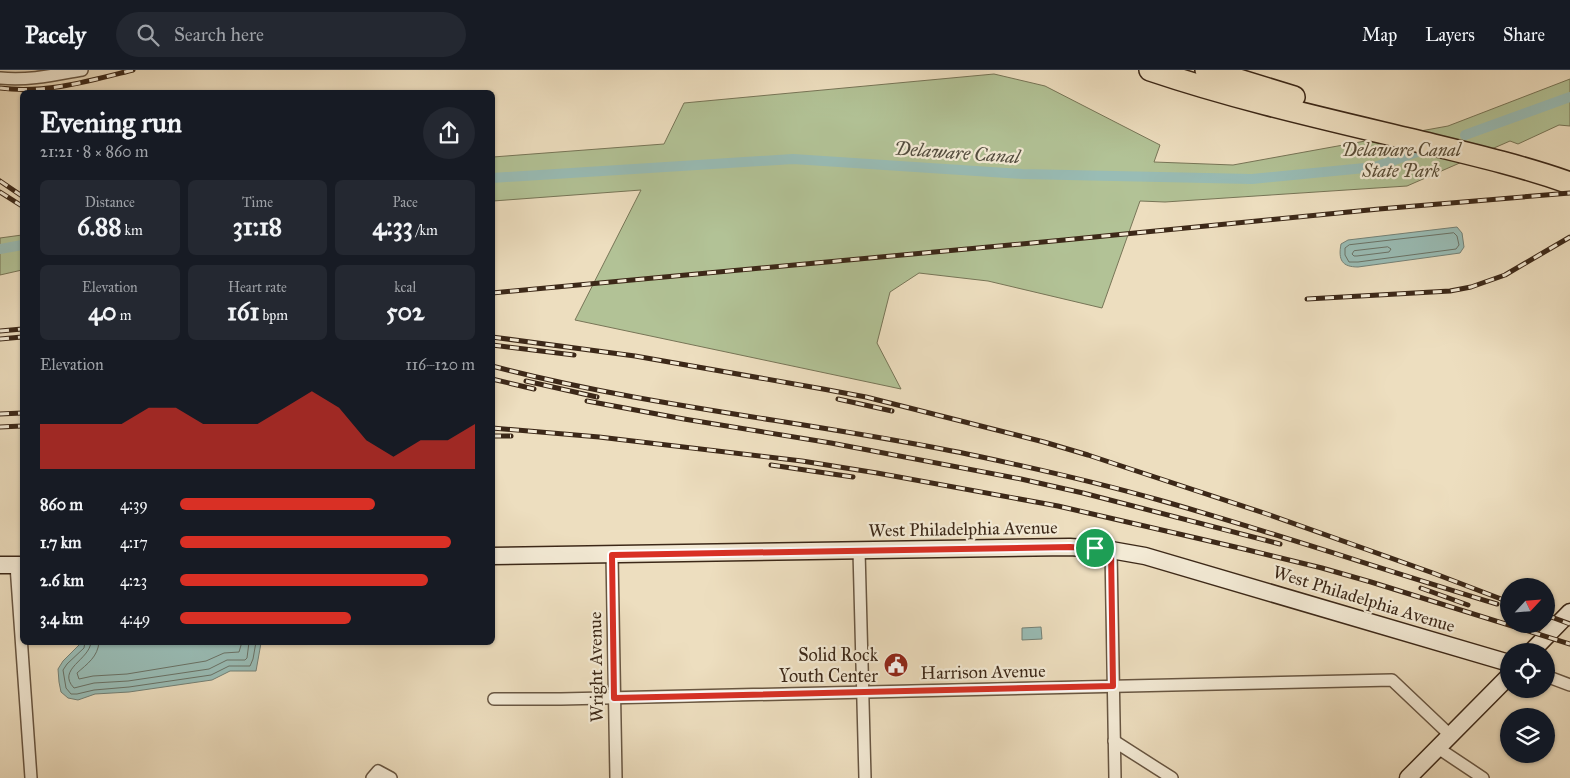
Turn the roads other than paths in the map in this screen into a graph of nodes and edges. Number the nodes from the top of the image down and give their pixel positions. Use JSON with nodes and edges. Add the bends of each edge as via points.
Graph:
{"nodes":[{"id":1,"x":82,"y":70,"type":"edge"},
{"id":2,"x":1150,"y":70,"type":"edge"},
{"id":3,"x":1206,"y":70,"type":"edge"},
{"id":4,"x":0,"y":78,"type":"edge"},
{"id":5,"x":1400,"y":130,"type":"junction"},
{"id":6,"x":1570,"y":169,"type":"edge"},
{"id":7,"x":1570,"y":183,"type":"edge"},
{"id":8,"x":1111,"y":550,"type":"junction"},
{"id":9,"x":859,"y":551,"type":"junction"},
{"id":10,"x":612,"y":555,"type":"junction"},
{"id":11,"x":495,"y":556,"type":"edge"},
{"id":12,"x":13,"y":565,"type":"edge"},
{"id":13,"x":1570,"y":612,"type":"edge"},
{"id":14,"x":1540,"y":643,"type":"edge"},
{"id":15,"x":1500,"y":660,"type":"edge"},
{"id":16,"x":1555,"y":679,"type":"edge"},
{"id":17,"x":1500,"y":685,"type":"edge"},
{"id":18,"x":1570,"y":685,"type":"edge"},
{"id":19,"x":1113,"y":686,"type":"junction"},
{"id":20,"x":863,"y":692,"type":"junction"},
{"id":21,"x":614,"y":698,"type":"junction"},
{"id":22,"x":494,"y":700,"type":"dead end"},
{"id":23,"x":1450,"y":735,"type":"junction"},
{"id":24,"x":1114,"y":741,"type":"junction"},
{"id":25,"x":1438,"y":748,"type":"junction"},
{"id":26,"x":376,"y":775,"type":"edge"},
{"id":27,"x":31,"y":778,"type":"edge"},
{"id":28,"x":391,"y":778,"type":"edge"},
{"id":29,"x":616,"y":778,"type":"edge"},
{"id":30,"x":865,"y":778,"type":"edge"},
{"id":31,"x":1115,"y":778,"type":"edge"},
{"id":32,"x":1172,"y":778,"type":"edge"},
{"id":33,"x":1408,"y":778,"type":"edge"},
{"id":34,"x":1483,"y":778,"type":"edge"}],
"edges":[{"from":1,"to":4,"type":"street","via":[[37,78]]},
{"from":2,"to":5,"type":"highway","via":[[1246,100]]},
{"from":3,"to":5,"type":"highway"},
{"from":5,"to":6,"type":"highway","via":[[1505,149]]},
{"from":5,"to":7,"type":"highway"},
{"from":8,"to":9,"type":"main road","name":"West Philadelphia Avenue","via":[[1070,547]]},
{"from":8,"to":15,"type":"main road","name":"West Philadelphia Avenue","via":[[1145,556]]},
{"from":8,"to":19,"type":"street"},
{"from":9,"to":10,"type":"main road","name":"West Philadelphia Avenue"},
{"from":9,"to":20,"type":"street"},
{"from":10,"to":11,"type":"main road","name":"West Philadelphia Avenue"},
{"from":10,"to":21,"type":"street","name":"Wright Avenue"},
{"from":12,"to":27,"type":"street"},
{"from":13,"to":14,"type":"main road"},
{"from":16,"to":18,"type":"street"},
{"from":17,"to":23,"type":"main road"},
{"from":19,"to":20,"type":"street","name":"Harrison Avenue"},
{"from":19,"to":23,"type":"street","name":"Harrison Avenue","via":[[1392,680]]},
{"from":19,"to":24,"type":"street"},
{"from":20,"to":21,"type":"street","name":"Harrison Avenue"},
{"from":20,"to":30,"type":"street"},
{"from":21,"to":22,"type":"street","name":"Harrison Avenue"},
{"from":21,"to":29,"type":"street","name":"Wright Avenue"},
{"from":23,"to":25,"type":"main road"},
{"from":24,"to":31,"type":"street"},
{"from":24,"to":32,"type":"street"},
{"from":25,"to":33,"type":"main road"},
{"from":25,"to":34,"type":"street"},
{"from":26,"to":28,"type":"street"}]}
